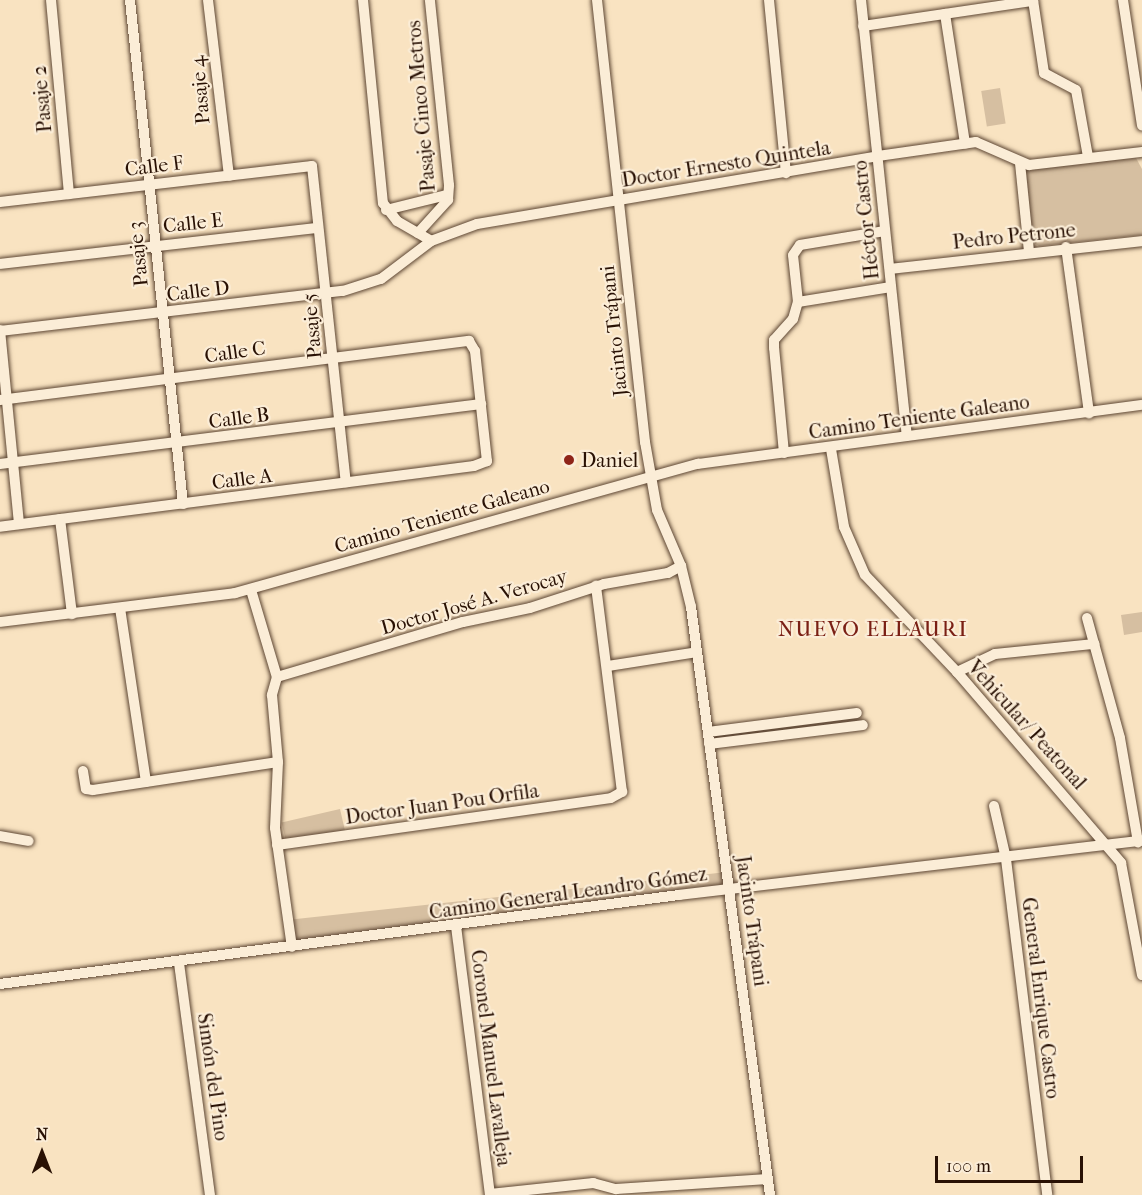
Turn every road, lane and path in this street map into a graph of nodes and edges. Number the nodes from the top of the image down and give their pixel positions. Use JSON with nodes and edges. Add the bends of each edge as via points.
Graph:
{"nodes":[{"id":1,"x":51,"y":0,"type":"edge"},
{"id":2,"x":130,"y":0,"type":"edge"},
{"id":3,"x":208,"y":0,"type":"edge"},
{"id":4,"x":363,"y":0,"type":"edge"},
{"id":5,"x":430,"y":0,"type":"edge"},
{"id":6,"x":597,"y":0,"type":"edge"},
{"id":7,"x":770,"y":0,"type":"edge"},
{"id":8,"x":861,"y":0,"type":"edge"},
{"id":9,"x":1033,"y":0,"type":"edge"},
{"id":10,"x":1123,"y":0,"type":"edge"},
{"id":11,"x":945,"y":14,"type":"junction"},
{"id":12,"x":863,"y":26,"type":"junction"},
{"id":13,"x":1141,"y":101,"type":"edge"},
{"id":14,"x":1142,"y":126,"type":"edge"},
{"id":15,"x":965,"y":143,"type":"junction"},
{"id":16,"x":1142,"y":152,"type":"edge"},
{"id":17,"x":878,"y":156,"type":"junction"},
{"id":18,"x":1088,"y":157,"type":"junction"},
{"id":19,"x":1020,"y":163,"type":"junction"},
{"id":20,"x":312,"y":166,"type":"joint"},
{"id":21,"x":786,"y":173,"type":"junction"},
{"id":22,"x":229,"y":176,"type":"junction"},
{"id":23,"x":149,"y":185,"type":"junction"},
{"id":24,"x":69,"y":194,"type":"junction"},
{"id":25,"x":448,"y":195,"type":"junction"},
{"id":26,"x":618,"y":200,"type":"junction"},
{"id":27,"x":0,"y":202,"type":"edge"},
{"id":28,"x":386,"y":210,"type":"junction"},
{"id":29,"x":318,"y":228,"type":"junction"},
{"id":30,"x":885,"y":231,"type":"junction"},
{"id":31,"x":418,"y":233,"type":"junction"},
{"id":32,"x":431,"y":241,"type":"junction"},
{"id":33,"x":1142,"y":241,"type":"edge"},
{"id":34,"x":156,"y":245,"type":"junction"},
{"id":35,"x":1066,"y":248,"type":"junction"},
{"id":36,"x":1029,"y":251,"type":"junction"},
{"id":37,"x":0,"y":264,"type":"edge"},
{"id":38,"x":890,"y":269,"type":"junction"},
{"id":39,"x":891,"y":287,"type":"junction"},
{"id":40,"x":328,"y":293,"type":"junction"},
{"id":41,"x":798,"y":302,"type":"junction"},
{"id":42,"x":163,"y":313,"type":"junction"},
{"id":43,"x":0,"y":331,"type":"edge"},
{"id":44,"x":333,"y":357,"type":"junction"},
{"id":45,"x":170,"y":380,"type":"junction"},
{"id":46,"x":3,"y":400,"type":"edge"},
{"id":47,"x":482,"y":404,"type":"junction"},
{"id":48,"x":1142,"y":405,"type":"edge"},
{"id":49,"x":1089,"y":413,"type":"junction"},
{"id":50,"x":340,"y":423,"type":"junction"},
{"id":51,"x":907,"y":436,"type":"junction"},
{"id":52,"x":176,"y":444,"type":"junction"},
{"id":53,"x":831,"y":449,"type":"junction"},
{"id":54,"x":784,"y":453,"type":"junction"},
{"id":55,"x":12,"y":463,"type":"junction"},
{"id":56,"x":0,"y":464,"type":"edge"},
{"id":57,"x":650,"y":474,"type":"junction"},
{"id":58,"x":345,"y":482,"type":"junction"},
{"id":59,"x":183,"y":504,"type":"junction"},
{"id":60,"x":60,"y":519,"type":"junction"},
{"id":61,"x":19,"y":525,"type":"junction"},
{"id":62,"x":0,"y":527,"type":"edge"},
{"id":63,"x":681,"y":566,"type":"junction"},
{"id":64,"x":596,"y":586,"type":"junction"},
{"id":65,"x":251,"y":590,"type":"junction"},
{"id":66,"x":120,"y":608,"type":"junction"},
{"id":67,"x":72,"y":614,"type":"junction"},
{"id":68,"x":1087,"y":618,"type":"dead end"},
{"id":69,"x":0,"y":622,"type":"edge"},
{"id":70,"x":1094,"y":644,"type":"junction"},
{"id":71,"x":697,"y":652,"type":"junction"},
{"id":72,"x":608,"y":666,"type":"junction"},
{"id":73,"x":957,"y":672,"type":"junction"},
{"id":74,"x":278,"y":677,"type":"junction"},
{"id":75,"x":857,"y":713,"type":"dead end"},
{"id":76,"x":826,"y":716,"type":"junction"},
{"id":77,"x":863,"y":725,"type":"dead end"},
{"id":78,"x":825,"y":729,"type":"junction"},
{"id":79,"x":775,"y":730,"type":"junction"},
{"id":80,"x":708,"y":732,"type":"junction"},
{"id":81,"x":709,"y":744,"type":"junction"},
{"id":82,"x":278,"y":762,"type":"junction"},
{"id":83,"x":83,"y":771,"type":"dead end"},
{"id":84,"x":146,"y":782,"type":"junction"},
{"id":85,"x":993,"y":806,"type":"dead end"},
{"id":86,"x":0,"y":836,"type":"edge"},
{"id":87,"x":29,"y":841,"type":"dead end"},
{"id":88,"x":1140,"y":841,"type":"edge"},
{"id":89,"x":277,"y":844,"type":"junction"},
{"id":90,"x":1112,"y":847,"type":"junction"},
{"id":91,"x":1006,"y":859,"type":"junction"},
{"id":92,"x":730,"y":890,"type":"junction"},
{"id":93,"x":456,"y":926,"type":"junction"},
{"id":94,"x":291,"y":947,"type":"junction"},
{"id":95,"x":179,"y":963,"type":"junction"},
{"id":96,"x":1142,"y":975,"type":"edge"},
{"id":97,"x":0,"y":984,"type":"edge"},
{"id":98,"x":768,"y":1179,"type":"junction"},
{"id":99,"x":210,"y":1195,"type":"edge"},
{"id":100,"x":490,"y":1195,"type":"edge"},
{"id":101,"x":770,"y":1195,"type":"edge"},
{"id":102,"x":1047,"y":1195,"type":"edge"}],
"edges":[{"from":1,"to":24,"type":"street","name":"Pasaje 2"},
{"from":2,"to":23,"type":"street","name":"Pasaje 3"},
{"from":3,"to":22,"type":"street","name":"Pasaje 4"},
{"from":4,"to":28,"type":"street"},
{"from":5,"to":25,"type":"street","name":"Pasaje Cinco Metros"},
{"from":6,"to":26,"type":"street","name":"Jacinto Trápani"},
{"from":7,"to":21,"type":"street"},
{"from":8,"to":12,"type":"street","name":"Héctor Castro"},
{"from":9,"to":11,"type":"street"},
{"from":9,"to":18,"type":"street","via":[[1044,73],[1076,90]]},
{"from":10,"to":13,"type":"street"},
{"from":11,"to":12,"type":"street"},
{"from":11,"to":15,"type":"street"},
{"from":12,"to":17,"type":"street","name":"Héctor Castro"},
{"from":13,"to":14,"type":"street"},
{"from":15,"to":17,"type":"street","name":"Doctor Ernesto Quintela"},
{"from":15,"to":19,"type":"street","name":"Doctor Ernesto Quintela","via":[[988,145]]},
{"from":16,"to":18,"type":"street"},
{"from":17,"to":21,"type":"street","name":"Doctor Ernesto Quintela"},
{"from":17,"to":30,"type":"street","name":"Héctor Castro"},
{"from":18,"to":19,"type":"street"},
{"from":19,"to":36,"type":"street"},
{"from":20,"to":22,"type":"street","name":"Calle F"},
{"from":20,"to":29,"type":"street","name":"Pasaje 5"},
{"from":21,"to":26,"type":"street","name":"Doctor Ernesto Quintela"},
{"from":22,"to":23,"type":"street","name":"Calle F"},
{"from":23,"to":24,"type":"street","name":"Calle F"},
{"from":23,"to":34,"type":"street","name":"Pasaje 3"},
{"from":24,"to":27,"type":"street","name":"Calle F"},
{"from":25,"to":28,"type":"street"},
{"from":25,"to":31,"type":"street","name":"Pasaje Cinco Metros","via":[[448,200]]},
{"from":26,"to":32,"type":"street","name":"Doctor Ernesto Quintela","via":[[477,224]]},
{"from":26,"to":57,"type":"street","name":"Jacinto Trápani"},
{"from":28,"to":31,"type":"street","via":[[396,221]]},
{"from":29,"to":34,"type":"street","name":"Calle E"},
{"from":29,"to":40,"type":"street","name":"Pasaje 5"},
{"from":30,"to":38,"type":"street","name":"Héctor Castro"},
{"from":30,"to":41,"type":"street","via":[[800,245],[795,250]]},
{"from":31,"to":32,"type":"street"},
{"from":32,"to":40,"type":"street","name":"Doctor Ernesto Quintela","via":[[381,279]]},
{"from":33,"to":35,"type":"street","name":"Pedro Petrone"},
{"from":34,"to":37,"type":"street","name":"Calle E"},
{"from":34,"to":42,"type":"street","name":"Pasaje 3"},
{"from":35,"to":36,"type":"street","name":"Pedro Petrone"},
{"from":35,"to":49,"type":"street"},
{"from":36,"to":38,"type":"street","name":"Pedro Petrone"},
{"from":38,"to":39,"type":"street","name":"Héctor Castro"},
{"from":39,"to":41,"type":"street"},
{"from":39,"to":51,"type":"street","name":"Héctor Castro"},
{"from":40,"to":42,"type":"street","name":"Calle D"},
{"from":40,"to":44,"type":"street","name":"Pasaje 5"},
{"from":41,"to":54,"type":"street","via":[[793,319],[774,340]]},
{"from":42,"to":43,"type":"street","name":"Calle D"},
{"from":42,"to":45,"type":"street","name":"Pasaje 3"},
{"from":43,"to":46,"type":"street"},
{"from":44,"to":45,"type":"street","name":"Calle C"},
{"from":44,"to":47,"type":"street","name":"Calle C","via":[[473,343]]},
{"from":44,"to":50,"type":"street","name":"Pasaje 5"},
{"from":45,"to":46,"type":"street","name":"Calle C"},
{"from":45,"to":52,"type":"street","name":"Pasaje 3"},
{"from":46,"to":55,"type":"street"},
{"from":47,"to":50,"type":"street","name":"Calle B"},
{"from":47,"to":58,"type":"street","name":"Calle A","via":[[487,461],[474,466]]},
{"from":48,"to":49,"type":"street","name":"Camino Teniente Galeano"},
{"from":49,"to":51,"type":"street","name":"Camino Teniente Galeano"},
{"from":50,"to":52,"type":"street","name":"Calle B"},
{"from":50,"to":58,"type":"street","name":"Pasaje 5"},
{"from":51,"to":53,"type":"street","name":"Camino Teniente Galeano"},
{"from":52,"to":55,"type":"street","name":"Calle B"},
{"from":52,"to":59,"type":"street","name":"Pasaje 3"},
{"from":53,"to":54,"type":"street","name":"Camino Teniente Galeano"},
{"from":53,"to":73,"type":"street","name":"Vehicular/ Peatonal","via":[[844,527],[865,575]]},
{"from":54,"to":57,"type":"street","name":"Camino Teniente Galeano"},
{"from":55,"to":56,"type":"street","name":"Calle B"},
{"from":55,"to":61,"type":"street"},
{"from":57,"to":63,"type":"street","name":"Jacinto Trápani","via":[[657,510]]},
{"from":57,"to":65,"type":"street","name":"Camino Teniente Galeano"},
{"from":58,"to":59,"type":"street","name":"Calle A"},
{"from":59,"to":60,"type":"street","name":"Calle A"},
{"from":60,"to":61,"type":"street","name":"Calle A"},
{"from":60,"to":67,"type":"street"},
{"from":61,"to":62,"type":"street","name":"Calle A"},
{"from":63,"to":64,"type":"street","name":"Doctor José A. Verocay","via":[[668,573]]},
{"from":63,"to":71,"type":"street","name":"Jacinto Trápani"},
{"from":64,"to":72,"type":"street"},
{"from":64,"to":74,"type":"street","name":"Doctor José A. Verocay"},
{"from":65,"to":66,"type":"street","name":"Camino Teniente Galeano"},
{"from":65,"to":74,"type":"street"},
{"from":66,"to":67,"type":"street","name":"Camino Teniente Galeano"},
{"from":66,"to":84,"type":"street"},
{"from":67,"to":69,"type":"street","name":"Camino Teniente Galeano"},
{"from":68,"to":70,"type":"street"},
{"from":70,"to":73,"type":"street","via":[[995,654]]},
{"from":70,"to":88,"type":"street","via":[[1120,738]]},
{"from":71,"to":72,"type":"street"},
{"from":71,"to":80,"type":"street","name":"Jacinto Trápani"},
{"from":72,"to":89,"type":"street","name":"Doctor Juan Pou Orfila","via":[[622,792],[611,798]]},
{"from":73,"to":90,"type":"street","name":"Vehicular/ Peatonal"},
{"from":74,"to":82,"type":"street","via":[[272,694]]},
{"from":75,"to":76,"type":"street"},
{"from":76,"to":78,"type":"street"},
{"from":76,"to":79,"type":"street"},
{"from":77,"to":78,"type":"street"},
{"from":78,"to":79,"type":"street"},
{"from":79,"to":80,"type":"street"},
{"from":79,"to":81,"type":"street"},
{"from":80,"to":81,"type":"street","name":"Jacinto Trápani"},
{"from":81,"to":92,"type":"street","name":"Jacinto Trápani"},
{"from":82,"to":84,"type":"street"},
{"from":82,"to":89,"type":"street"},
{"from":83,"to":84,"type":"street","via":[[86,789]]},
{"from":85,"to":91,"type":"street","name":"General Enrique Castro"},
{"from":86,"to":87,"type":"street"},
{"from":88,"to":90,"type":"street","name":"Camino General Leandro Gómez"},
{"from":89,"to":94,"type":"street"},
{"from":90,"to":91,"type":"street","name":"Camino General Leandro Gómez"},
{"from":90,"to":96,"type":"street","name":"Vehicular/ Peatonal","via":[[1121,863]]},
{"from":91,"to":92,"type":"street","name":"Camino General Leandro Gómez"},
{"from":91,"to":102,"type":"street","name":"General Enrique Castro"},
{"from":92,"to":93,"type":"street","name":"Camino General Leandro Gómez"},
{"from":92,"to":98,"type":"street","name":"Jacinto Trápani"},
{"from":93,"to":94,"type":"street","name":"Camino General Leandro Gómez"},
{"from":93,"to":100,"type":"street","name":"Coronel Manuel Lavalleja"},
{"from":94,"to":95,"type":"street","name":"Camino General Leandro Gómez"},
{"from":95,"to":97,"type":"street","name":"Camino General Leandro Gómez"},
{"from":95,"to":99,"type":"street","name":"Simón del Pino"},
{"from":98,"to":100,"type":"street","via":[[616,1189],[593,1183]]},
{"from":98,"to":101,"type":"street","name":"Jacinto Trápani"}]}
